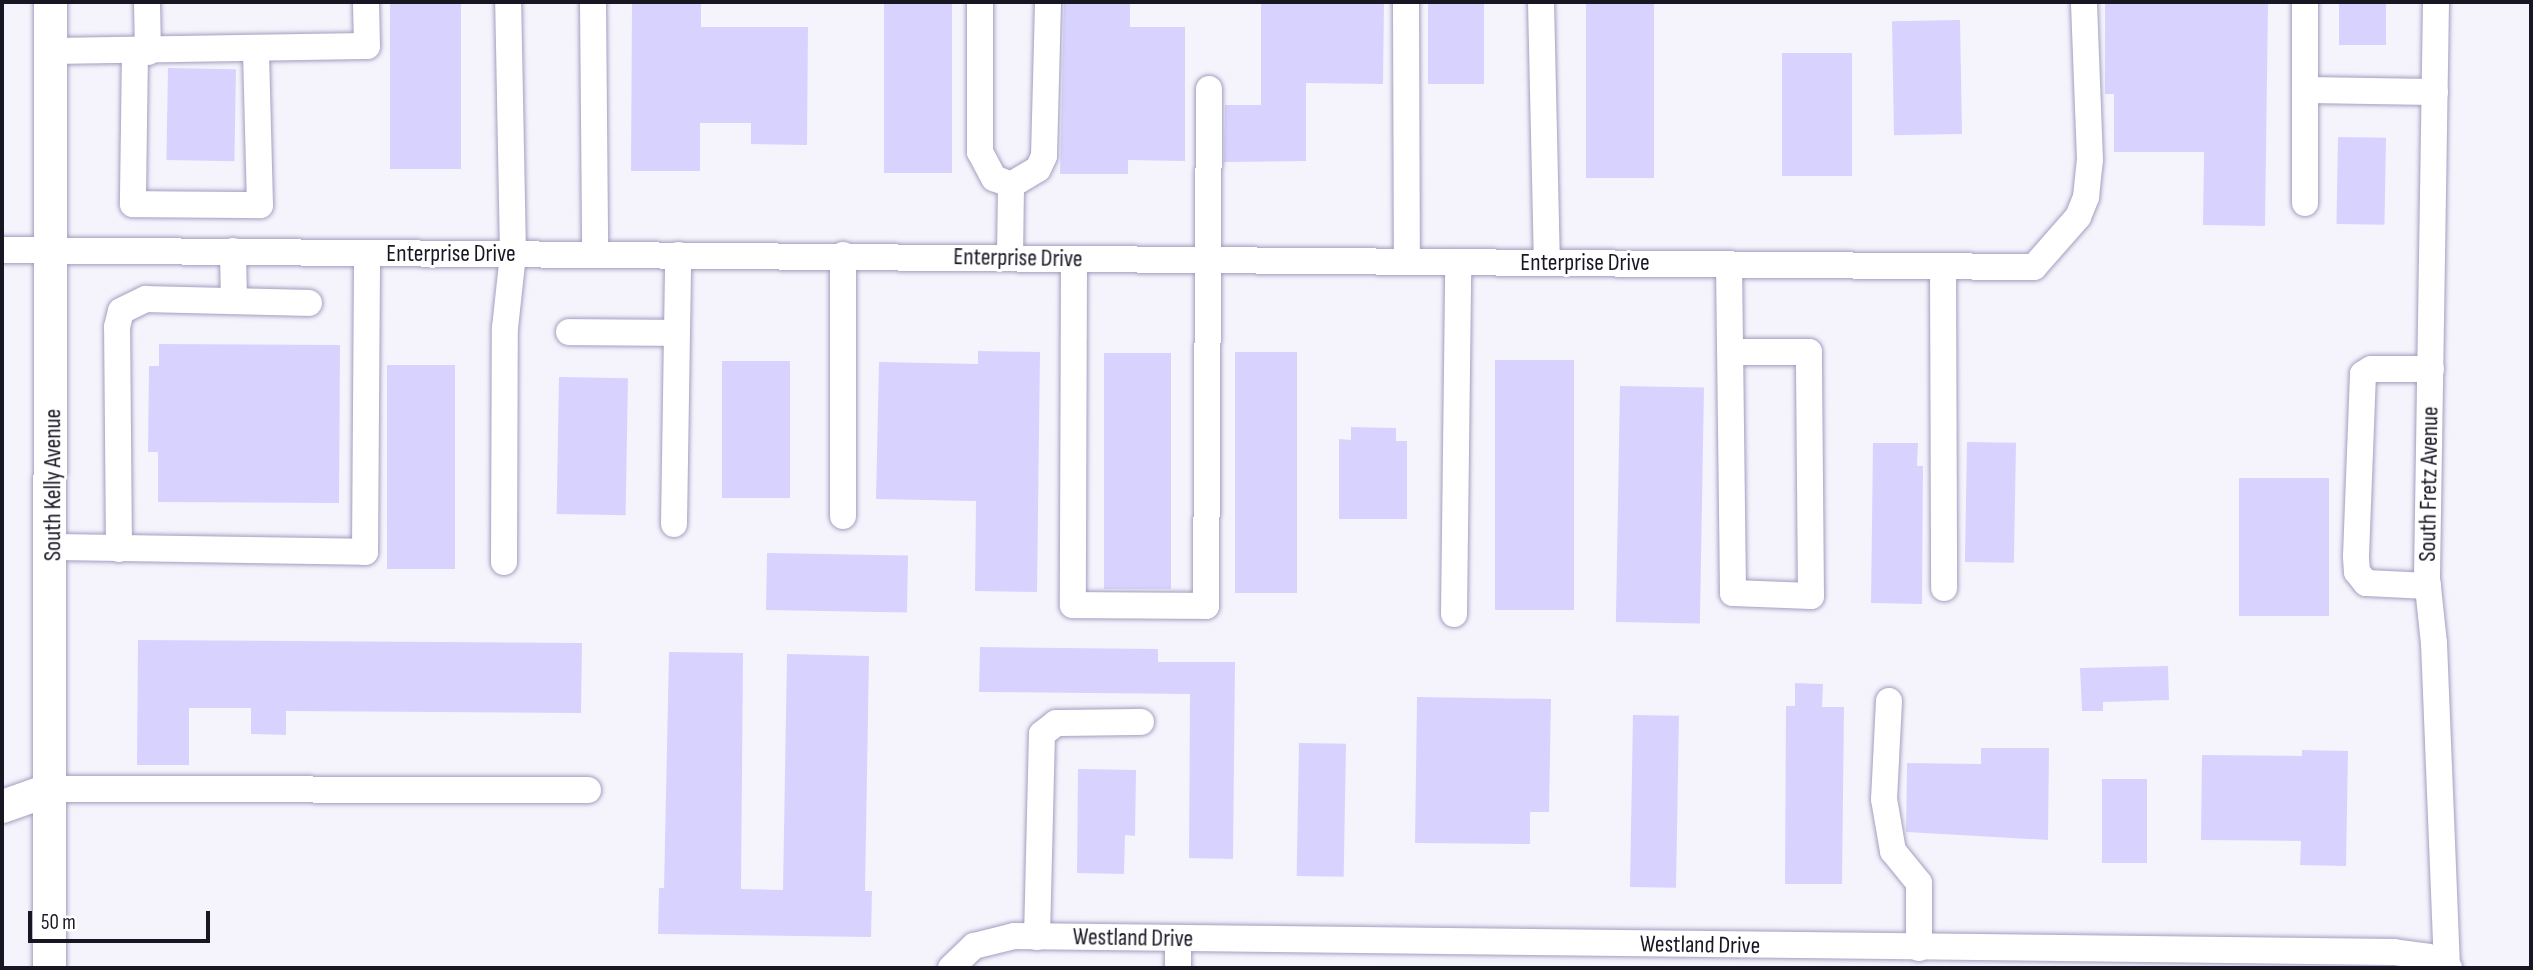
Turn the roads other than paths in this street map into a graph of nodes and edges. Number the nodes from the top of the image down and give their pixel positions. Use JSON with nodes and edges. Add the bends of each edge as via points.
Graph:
{"nodes":[{"id":1,"x":50,"y":2,"type":"edge"},
{"id":2,"x":147,"y":2,"type":"edge"},
{"id":3,"x":366,"y":2,"type":"edge"},
{"id":4,"x":508,"y":2,"type":"edge"},
{"id":5,"x":593,"y":2,"type":"edge"},
{"id":6,"x":980,"y":2,"type":"edge"},
{"id":7,"x":1048,"y":2,"type":"edge"},
{"id":8,"x":1406,"y":2,"type":"edge"},
{"id":9,"x":1541,"y":2,"type":"edge"},
{"id":10,"x":2084,"y":2,"type":"edge"},
{"id":11,"x":2305,"y":2,"type":"edge"},
{"id":12,"x":2436,"y":2,"type":"edge"},
{"id":13,"x":257,"y":48,"type":"junction"},
{"id":14,"x":50,"y":51,"type":"junction"},
{"id":15,"x":141,"y":52,"type":"junction"},
{"id":16,"x":1209,"y":89,"type":"dead end"},
{"id":17,"x":2305,"y":90,"type":"junction"},
{"id":18,"x":2435,"y":92,"type":"junction"},
{"id":19,"x":1011,"y":185,"type":"junction"},
{"id":20,"x":2305,"y":202,"type":"dead end"},
{"id":21,"x":2,"y":250,"type":"edge"},
{"id":22,"x":51,"y":250,"type":"junction"},
{"id":23,"x":233,"y":251,"type":"junction"},
{"id":24,"x":367,"y":254,"type":"junction"},
{"id":25,"x":513,"y":254,"type":"junction"},
{"id":26,"x":595,"y":255,"type":"junction"},
{"id":27,"x":678,"y":255,"type":"junction"},
{"id":28,"x":843,"y":255,"type":"junction"},
{"id":29,"x":1010,"y":258,"type":"junction"},
{"id":30,"x":1074,"y":259,"type":"junction"},
{"id":31,"x":1207,"y":260,"type":"junction"},
{"id":32,"x":1407,"y":261,"type":"junction"},
{"id":33,"x":1458,"y":262,"type":"junction"},
{"id":34,"x":1547,"y":264,"type":"junction"},
{"id":35,"x":1729,"y":264,"type":"junction"},
{"id":36,"x":1943,"y":266,"type":"junction"},
{"id":37,"x":234,"y":301,"type":"junction"},
{"id":38,"x":309,"y":303,"type":"dead end"},
{"id":39,"x":569,"y":332,"type":"dead end"},
{"id":40,"x":677,"y":333,"type":"junction"},
{"id":41,"x":1731,"y":352,"type":"junction"},
{"id":42,"x":2431,"y":369,"type":"junction"},
{"id":43,"x":843,"y":516,"type":"dead end"},
{"id":44,"x":674,"y":524,"type":"dead end"},
{"id":45,"x":53,"y":547,"type":"junction"},
{"id":46,"x":119,"y":549,"type":"junction"},
{"id":47,"x":503,"y":562,"type":"dead end"},
{"id":48,"x":2428,"y":586,"type":"junction"},
{"id":49,"x":1944,"y":588,"type":"dead end"},
{"id":50,"x":1454,"y":614,"type":"dead end"},
{"id":51,"x":1889,"y":701,"type":"dead end"},
{"id":52,"x":1142,"y":722,"type":"dead end"},
{"id":53,"x":50,"y":789,"type":"junction"},
{"id":54,"x":588,"y":790,"type":"dead end"},
{"id":55,"x":2,"y":806,"type":"edge"},
{"id":56,"x":1037,"y":937,"type":"junction"},
{"id":57,"x":1178,"y":939,"type":"junction"},
{"id":58,"x":1919,"y":948,"type":"junction"},
{"id":59,"x":2134,"y":958,"type":"edge"},
{"id":60,"x":2251,"y":959,"type":"edge"},
{"id":61,"x":954,"y":964,"type":"edge"},
{"id":62,"x":2448,"y":967,"type":"edge"},
{"id":63,"x":49,"y":968,"type":"edge"},
{"id":64,"x":1178,"y":968,"type":"edge"}],
"edges":[{"from":1,"to":14,"type":"main road","name":"South Kelly Avenue"},
{"from":2,"to":15,"type":"street"},
{"from":3,"to":13,"type":"street","via":[[367,46]]},
{"from":4,"to":25,"type":"street"},
{"from":5,"to":26,"type":"street"},
{"from":6,"to":19,"type":"street","via":[[980,152],[994,178]]},
{"from":7,"to":19,"type":"street","via":[[1044,156],[1033,174]]},
{"from":8,"to":32,"type":"street"},
{"from":9,"to":34,"type":"street"},
{"from":10,"to":36,"type":"street","name":"Enterprise Drive","via":[[2090,160],[2086,197],[2078,217],[2034,268]]},
{"from":11,"to":17,"type":"street"},
{"from":12,"to":18,"type":"street","name":"South Fretz Avenue"},
{"from":13,"to":15,"type":"street"},
{"from":13,"to":15,"type":"street","via":[[260,205],[133,204]]},
{"from":14,"to":15,"type":"street"},
{"from":14,"to":22,"type":"main road","name":"South Kelly Avenue"},
{"from":16,"to":31,"type":"street"},
{"from":17,"to":18,"type":"street"},
{"from":17,"to":20,"type":"street"},
{"from":18,"to":42,"type":"street","name":"South Fretz Avenue"},
{"from":19,"to":29,"type":"street"},
{"from":21,"to":22,"type":"street","name":"Enterprise Drive"},
{"from":22,"to":23,"type":"street","name":"Enterprise Drive"},
{"from":22,"to":45,"type":"main road","name":"South Kelly Avenue"},
{"from":23,"to":24,"type":"street","name":"Enterprise Drive"},
{"from":23,"to":37,"type":"street"},
{"from":24,"to":25,"type":"street","name":"Enterprise Drive"},
{"from":24,"to":46,"type":"street","via":[[365,552]]},
{"from":25,"to":26,"type":"street","name":"Enterprise Drive"},
{"from":25,"to":47,"type":"street","via":[[506,328]]},
{"from":26,"to":27,"type":"street","name":"Enterprise Drive"},
{"from":27,"to":28,"type":"street","name":"Enterprise Drive"},
{"from":27,"to":40,"type":"street"},
{"from":28,"to":29,"type":"street","name":"Enterprise Drive"},
{"from":28,"to":43,"type":"street"},
{"from":29,"to":30,"type":"street","name":"Enterprise Drive"},
{"from":30,"to":31,"type":"street","name":"Enterprise Drive"},
{"from":30,"to":31,"type":"street","via":[[1073,605],[1206,606]]},
{"from":31,"to":32,"type":"street","name":"Enterprise Drive"},
{"from":32,"to":33,"type":"street","name":"Enterprise Drive"},
{"from":33,"to":34,"type":"street","name":"Enterprise Drive"},
{"from":33,"to":50,"type":"street"},
{"from":34,"to":35,"type":"street","name":"Enterprise Drive"},
{"from":35,"to":36,"type":"street","name":"Enterprise Drive"},
{"from":35,"to":41,"type":"street"},
{"from":36,"to":49,"type":"street"},
{"from":37,"to":38,"type":"street"},
{"from":37,"to":46,"type":"street","via":[[146,299],[121,311],[117,327]]},
{"from":39,"to":40,"type":"street"},
{"from":40,"to":44,"type":"street"},
{"from":41,"to":41,"type":"street","via":[[1733,593],[1811,596],[1809,352]]},
{"from":42,"to":48,"type":"street","name":"South Fretz Avenue"},
{"from":42,"to":48,"type":"street","via":[[2371,369],[2363,374],[2356,556],[2357,572],[2366,583]]},
{"from":45,"to":46,"type":"street"},
{"from":45,"to":53,"type":"main road","name":"South Kelly Avenue"},
{"from":48,"to":62,"type":"street","name":"South Fretz Avenue"},
{"from":51,"to":58,"type":"street","via":[[1884,799],[1894,851],[1919,883]]},
{"from":52,"to":56,"type":"street","via":[[1056,723],[1045,728],[1037,833]]},
{"from":53,"to":54,"type":"street"},
{"from":53,"to":55,"type":"main road"},
{"from":53,"to":63,"type":"main road","name":"South Kelly Avenue"},
{"from":56,"to":57,"type":"street","name":"Westland Drive"},
{"from":56,"to":61,"type":"street","name":"Westland Drive","via":[[992,939]]},
{"from":57,"to":58,"type":"street","name":"Westland Drive"},
{"from":57,"to":64,"type":"street"},
{"from":58,"to":59,"type":"street","name":"Westland Drive"},
{"from":59,"to":60,"type":"street","name":"Westland Drive"},
{"from":60,"to":62,"type":"street","name":"Westland Drive","via":[[2410,953]]}]}
